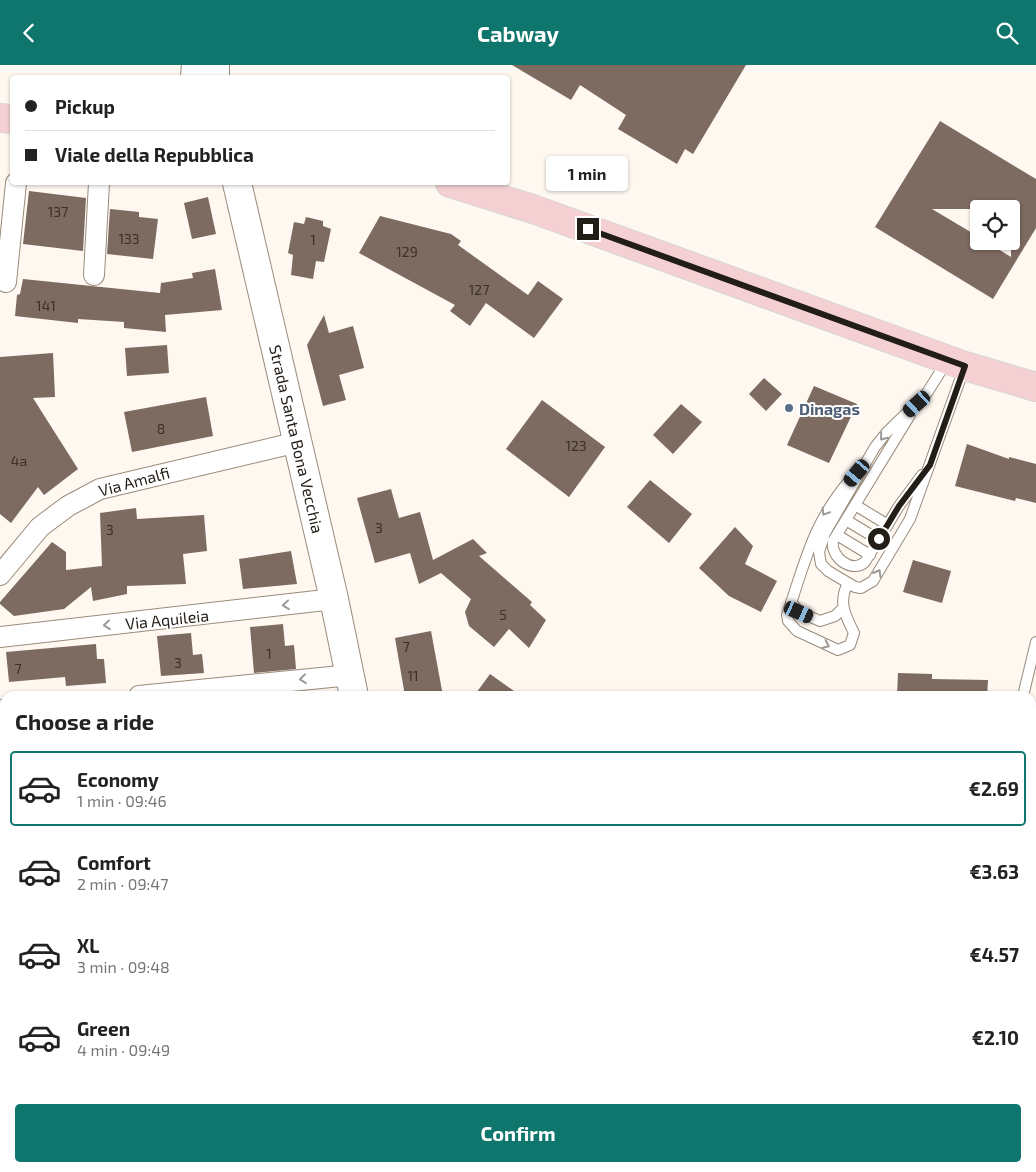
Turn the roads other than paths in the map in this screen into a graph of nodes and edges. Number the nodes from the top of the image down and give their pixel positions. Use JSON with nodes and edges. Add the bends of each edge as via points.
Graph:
{"nodes":[{"id":1,"x":16,"y":185,"type":"edge"},
{"id":2,"x":99,"y":185,"type":"edge"},
{"id":3,"x":237,"y":185,"type":"edge"},
{"id":4,"x":456,"y":185,"type":"edge"},
{"id":5,"x":94,"y":275,"type":"dead end"},
{"id":6,"x":6,"y":282,"type":"dead end"},
{"id":7,"x":956,"y":363,"type":"junction"},
{"id":8,"x":1036,"y":387,"type":"edge"},
{"id":9,"x":917,"y":404,"type":"junction"},
{"id":10,"x":298,"y":442,"type":"junction"},
{"id":11,"x":867,"y":461,"type":"junction"},
{"id":12,"x":930,"y":465,"type":"junction"},
{"id":13,"x":855,"y":505,"type":"junction"},
{"id":14,"x":846,"y":520,"type":"junction"},
{"id":15,"x":888,"y":525,"type":"junction"},
{"id":16,"x":837,"y":535,"type":"junction"},
{"id":17,"x":879,"y":539,"type":"junction"},
{"id":18,"x":870,"y":555,"type":"junction"},
{"id":19,"x":0,"y":575,"type":"edge"},
{"id":20,"x":848,"y":583,"type":"junction"},
{"id":21,"x":334,"y":599,"type":"junction"},
{"id":22,"x":791,"y":602,"type":"junction"},
{"id":23,"x":843,"y":608,"type":"junction"},
{"id":24,"x":0,"y":637,"type":"edge"},
{"id":25,"x":1036,"y":642,"type":"edge"},
{"id":26,"x":353,"y":685,"type":"edge"},
{"id":27,"x":236,"y":691,"type":"edge"},
{"id":28,"x":1024,"y":691,"type":"edge"}],
"edges":[{"from":1,"to":6,"type":"street"},
{"from":2,"to":5,"type":"street"},
{"from":3,"to":10,"type":"street","name":"Strada Santa Bona Vecchia"},
{"from":4,"to":7,"type":"main road","via":[[533,209]]},
{"from":7,"to":8,"type":"main road"},
{"from":7,"to":9,"type":"lane"},
{"from":7,"to":12,"type":"lane"},
{"from":9,"to":11,"type":"lane","one_way":true,"via":[[886,432]]},
{"from":9,"to":13,"type":"lane"},
{"from":10,"to":19,"type":"street","name":"Via Amalfi","via":[[100,489],[68,506],[40,527]]},
{"from":10,"to":21,"type":"street","name":"Strada Santa Bona Vecchia"},
{"from":11,"to":20,"type":"lane","via":[[825,533],[819,552],[821,564]]},
{"from":11,"to":22,"type":"lane","one_way":true,"via":[[836,496],[819,523]]},
{"from":12,"to":15,"type":"lane"},
{"from":20,"to":12,"type":"lane","one_way":true,"via":[[862,588],[873,581],[910,519]]},
{"from":13,"to":14,"type":"lane"},
{"from":13,"to":15,"type":"lane"},
{"from":14,"to":16,"type":"lane"},
{"from":14,"to":17,"type":"lane"},
{"from":15,"to":17,"type":"lane"},
{"from":16,"to":18,"type":"lane"},
{"from":16,"to":18,"type":"lane","via":[[832,549],[834,554],[853,567],[860,567]]},
{"from":17,"to":18,"type":"lane"},
{"from":20,"to":23,"type":"lane","via":[[842,593]]},
{"from":21,"to":24,"type":"street","name":"Via Aquileia","one_way":true},
{"from":21,"to":26,"type":"street","name":"Strada Santa Bona Vecchia"},
{"from":22,"to":23,"type":"lane","via":[[799,612],[820,621],[835,616]]},
{"from":22,"to":23,"type":"lane","one_way":true,"via":[[786,615],[792,628],[838,650],[850,645],[854,633]]},
{"from":25,"to":28,"type":"lane"},
{"from":26,"to":27,"type":"street","one_way":true}]}
